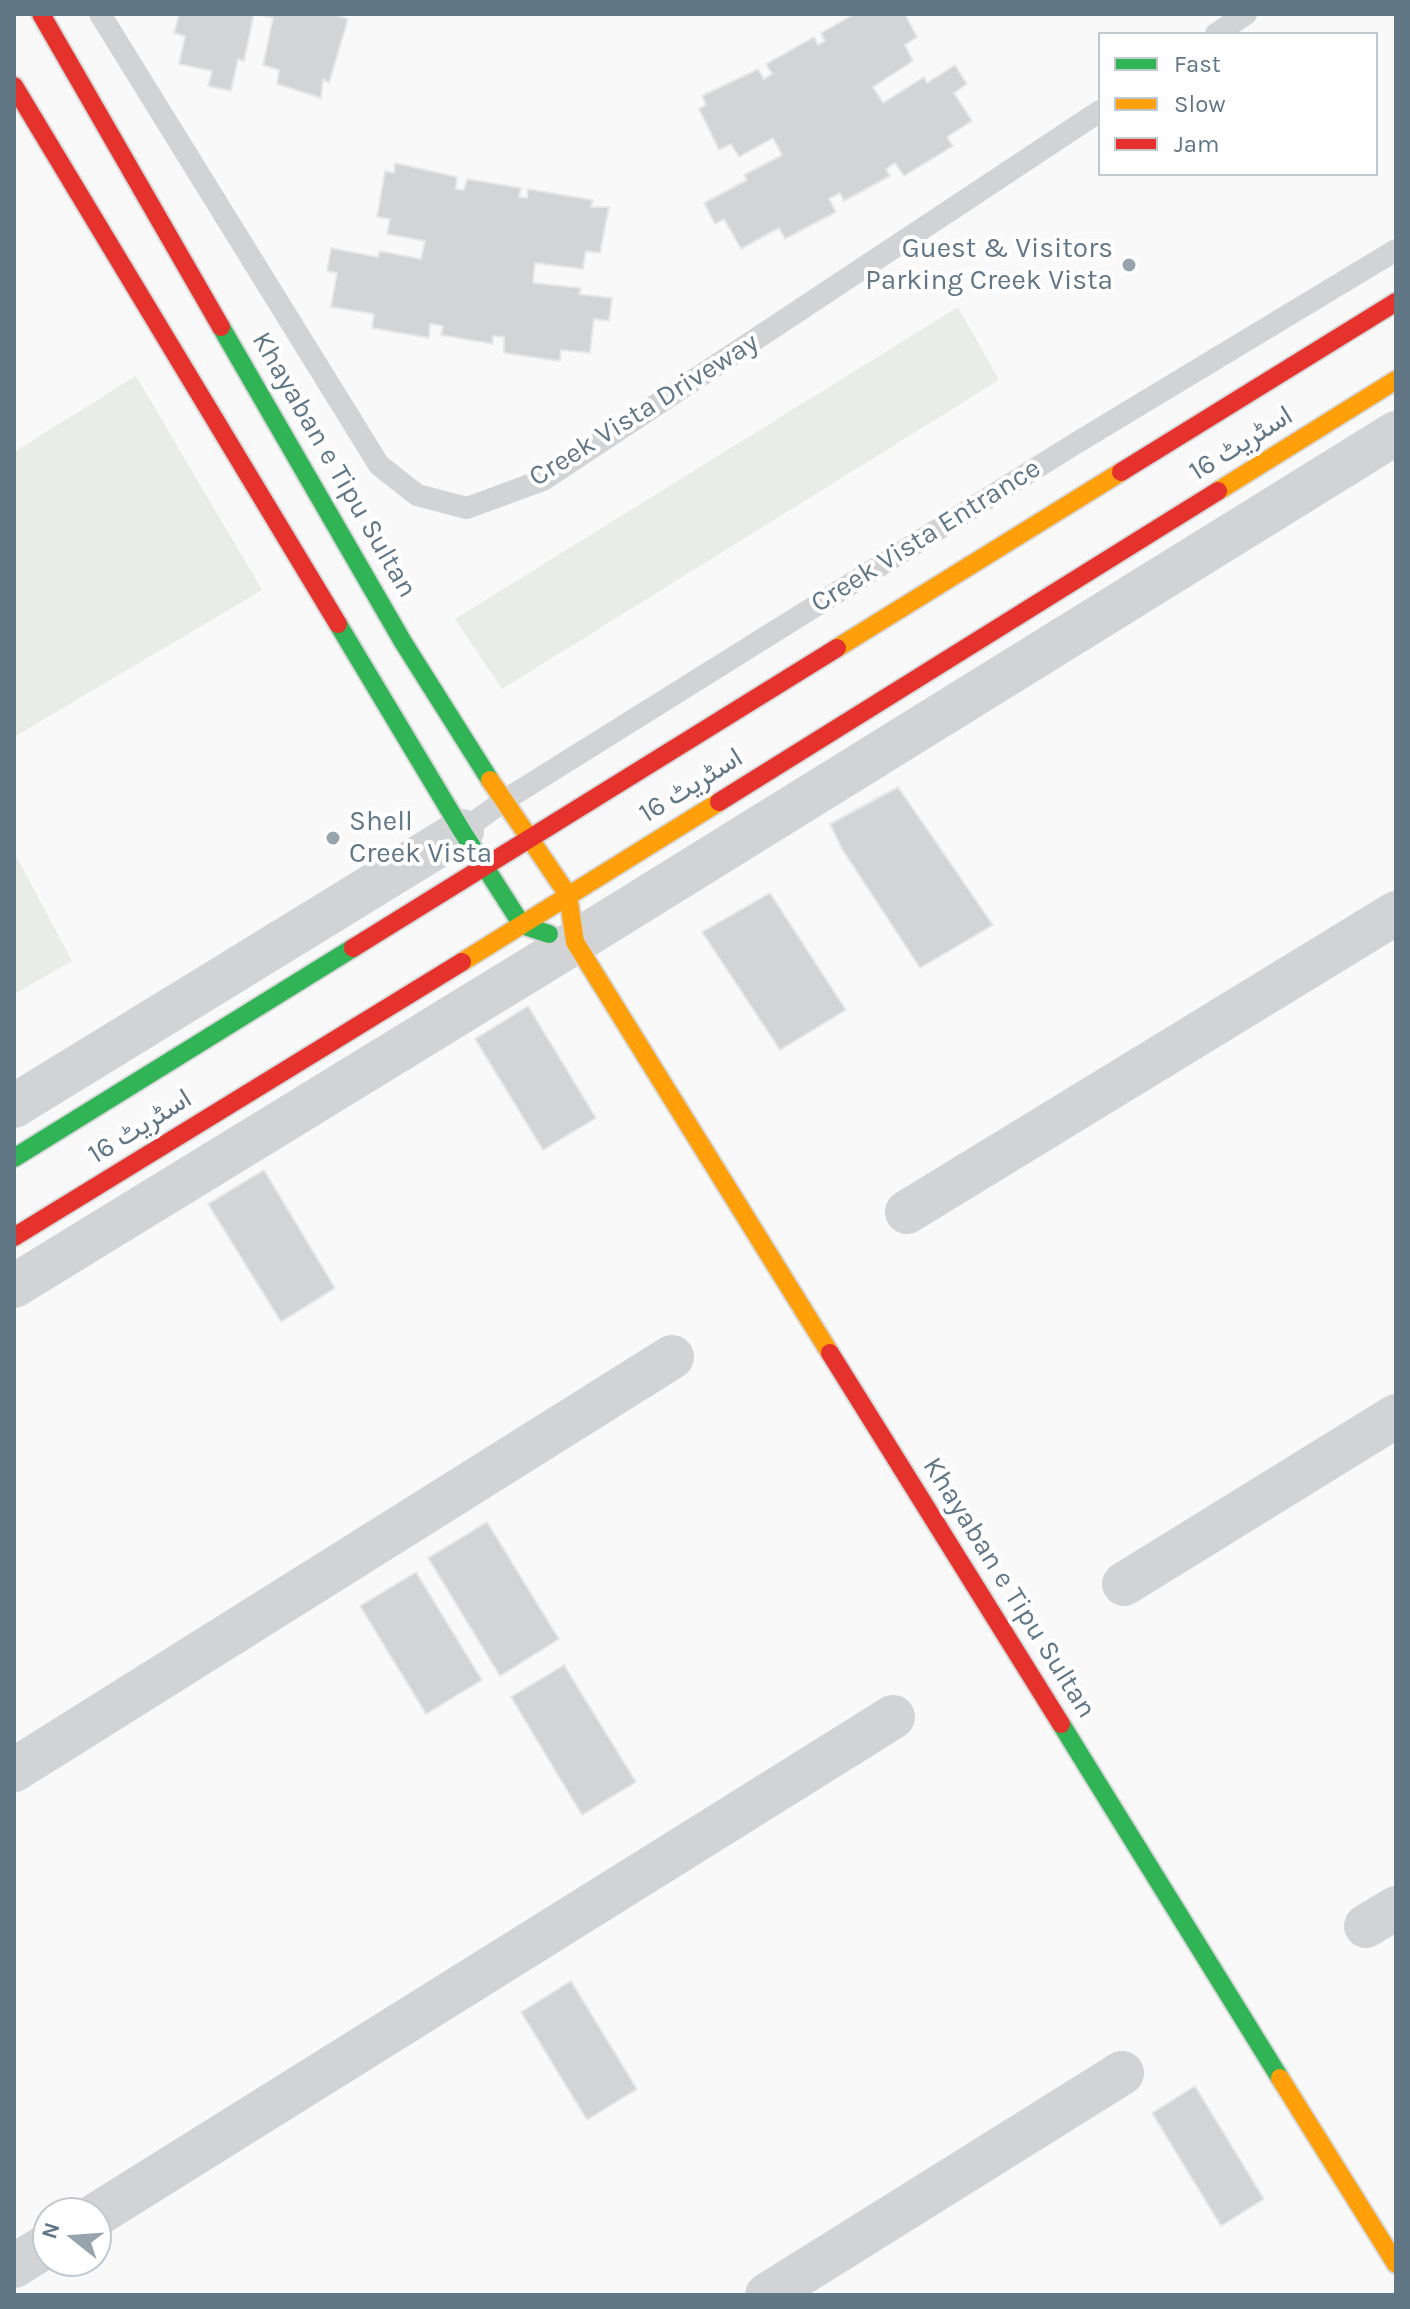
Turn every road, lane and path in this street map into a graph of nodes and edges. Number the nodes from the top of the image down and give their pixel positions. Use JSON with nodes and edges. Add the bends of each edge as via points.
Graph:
{"nodes":[{"id":1,"x":41,"y":14,"type":"edge"},
{"id":2,"x":100,"y":14,"type":"edge"},
{"id":3,"x":1226,"y":14,"type":"edge"},
{"id":4,"x":1246,"y":14,"type":"edge"},
{"id":5,"x":1216,"y":32,"type":"edge"},
{"id":6,"x":1218,"y":32,"type":"edge"},
{"id":7,"x":14,"y":86,"type":"edge"},
{"id":8,"x":1098,"y":112,"type":"edge"},
{"id":9,"x":1396,"y":250,"type":"edge"},
{"id":10,"x":1396,"y":302,"type":"edge"},
{"id":11,"x":1396,"y":380,"type":"edge"},
{"id":12,"x":1396,"y":433,"type":"edge"},
{"id":13,"x":470,"y":750,"type":"junction"},
{"id":14,"x":429,"y":778,"type":"junction"},
{"id":15,"x":505,"y":800,"type":"junction"},
{"id":16,"x":531,"y":839,"type":"junction"},
{"id":17,"x":474,"y":848,"type":"junction"},
{"id":18,"x":568,"y":895,"type":"junction"},
{"id":19,"x":1396,"y":913,"type":"edge"},
{"id":20,"x":522,"y":925,"type":"junction"},
{"id":21,"x":575,"y":942,"type":"junction"},
{"id":22,"x":14,"y":1106,"type":"edge"},
{"id":23,"x":14,"y":1158,"type":"edge"},
{"id":24,"x":907,"y":1212,"type":"dead end"},
{"id":25,"x":14,"y":1237,"type":"edge"},
{"id":26,"x":14,"y":1286,"type":"edge"},
{"id":27,"x":672,"y":1357,"type":"dead end"},
{"id":28,"x":1396,"y":1416,"type":"edge"},
{"id":29,"x":1124,"y":1584,"type":"dead end"},
{"id":30,"x":893,"y":1717,"type":"dead end"},
{"id":31,"x":14,"y":1770,"type":"edge"},
{"id":32,"x":1122,"y":2073,"type":"dead end"},
{"id":33,"x":112,"y":2205,"type":"edge"},
{"id":34,"x":32,"y":2255,"type":"edge"},
{"id":35,"x":1396,"y":2264,"type":"edge"},
{"id":36,"x":14,"y":2266,"type":"edge"},
{"id":37,"x":767,"y":2295,"type":"edge"}],
"edges":[{"from":1,"to":13,"type":"street","name":"Khayaban e Tipu Sultan"},
{"from":2,"to":8,"type":"lane","name":"Creek Vista Driveway","via":[[379,465],[417,495],[467,508],[543,480]]},
{"from":3,"to":5,"type":"lane"},
{"from":4,"to":6,"type":"lane"},
{"from":7,"to":14,"type":"street"},
{"from":9,"to":15,"type":"lane","name":"Creek Vista Entrance"},
{"from":10,"to":16,"type":"street","name":"اسٹریٹ 16"},
{"from":11,"to":18,"type":"street","name":"اسٹریٹ 16"},
{"from":12,"to":21,"type":"street"},
{"from":13,"to":14,"type":"lane"},
{"from":13,"to":15,"type":"street","name":"Khayaban e Tipu Sultan"},
{"from":14,"to":17,"type":"street"},
{"from":15,"to":16,"type":"street","name":"Khayaban e Tipu Sultan"},
{"from":15,"to":17,"type":"lane","name":"Creek Vista Entrance"},
{"from":16,"to":17,"type":"street","name":"اسٹریٹ 16"},
{"from":16,"to":18,"type":"street","name":"Khayaban e Tipu Sultan"},
{"from":17,"to":20,"type":"street"},
{"from":17,"to":22,"type":"street"},
{"from":17,"to":23,"type":"street","name":"اسٹریٹ 16"},
{"from":18,"to":20,"type":"street","name":"اسٹریٹ 16"},
{"from":18,"to":21,"type":"street","name":"Khayaban e Tipu Sultan"},
{"from":19,"to":24,"type":"street"},
{"from":20,"to":21,"type":"street"},
{"from":20,"to":25,"type":"street","name":"اسٹریٹ 16"},
{"from":21,"to":26,"type":"street"},
{"from":21,"to":35,"type":"street","name":"Khayaban e Tipu Sultan"},
{"from":27,"to":31,"type":"street"},
{"from":28,"to":29,"type":"street"},
{"from":30,"to":33,"type":"street"},
{"from":32,"to":37,"type":"street"},
{"from":34,"to":36,"type":"street"}]}
